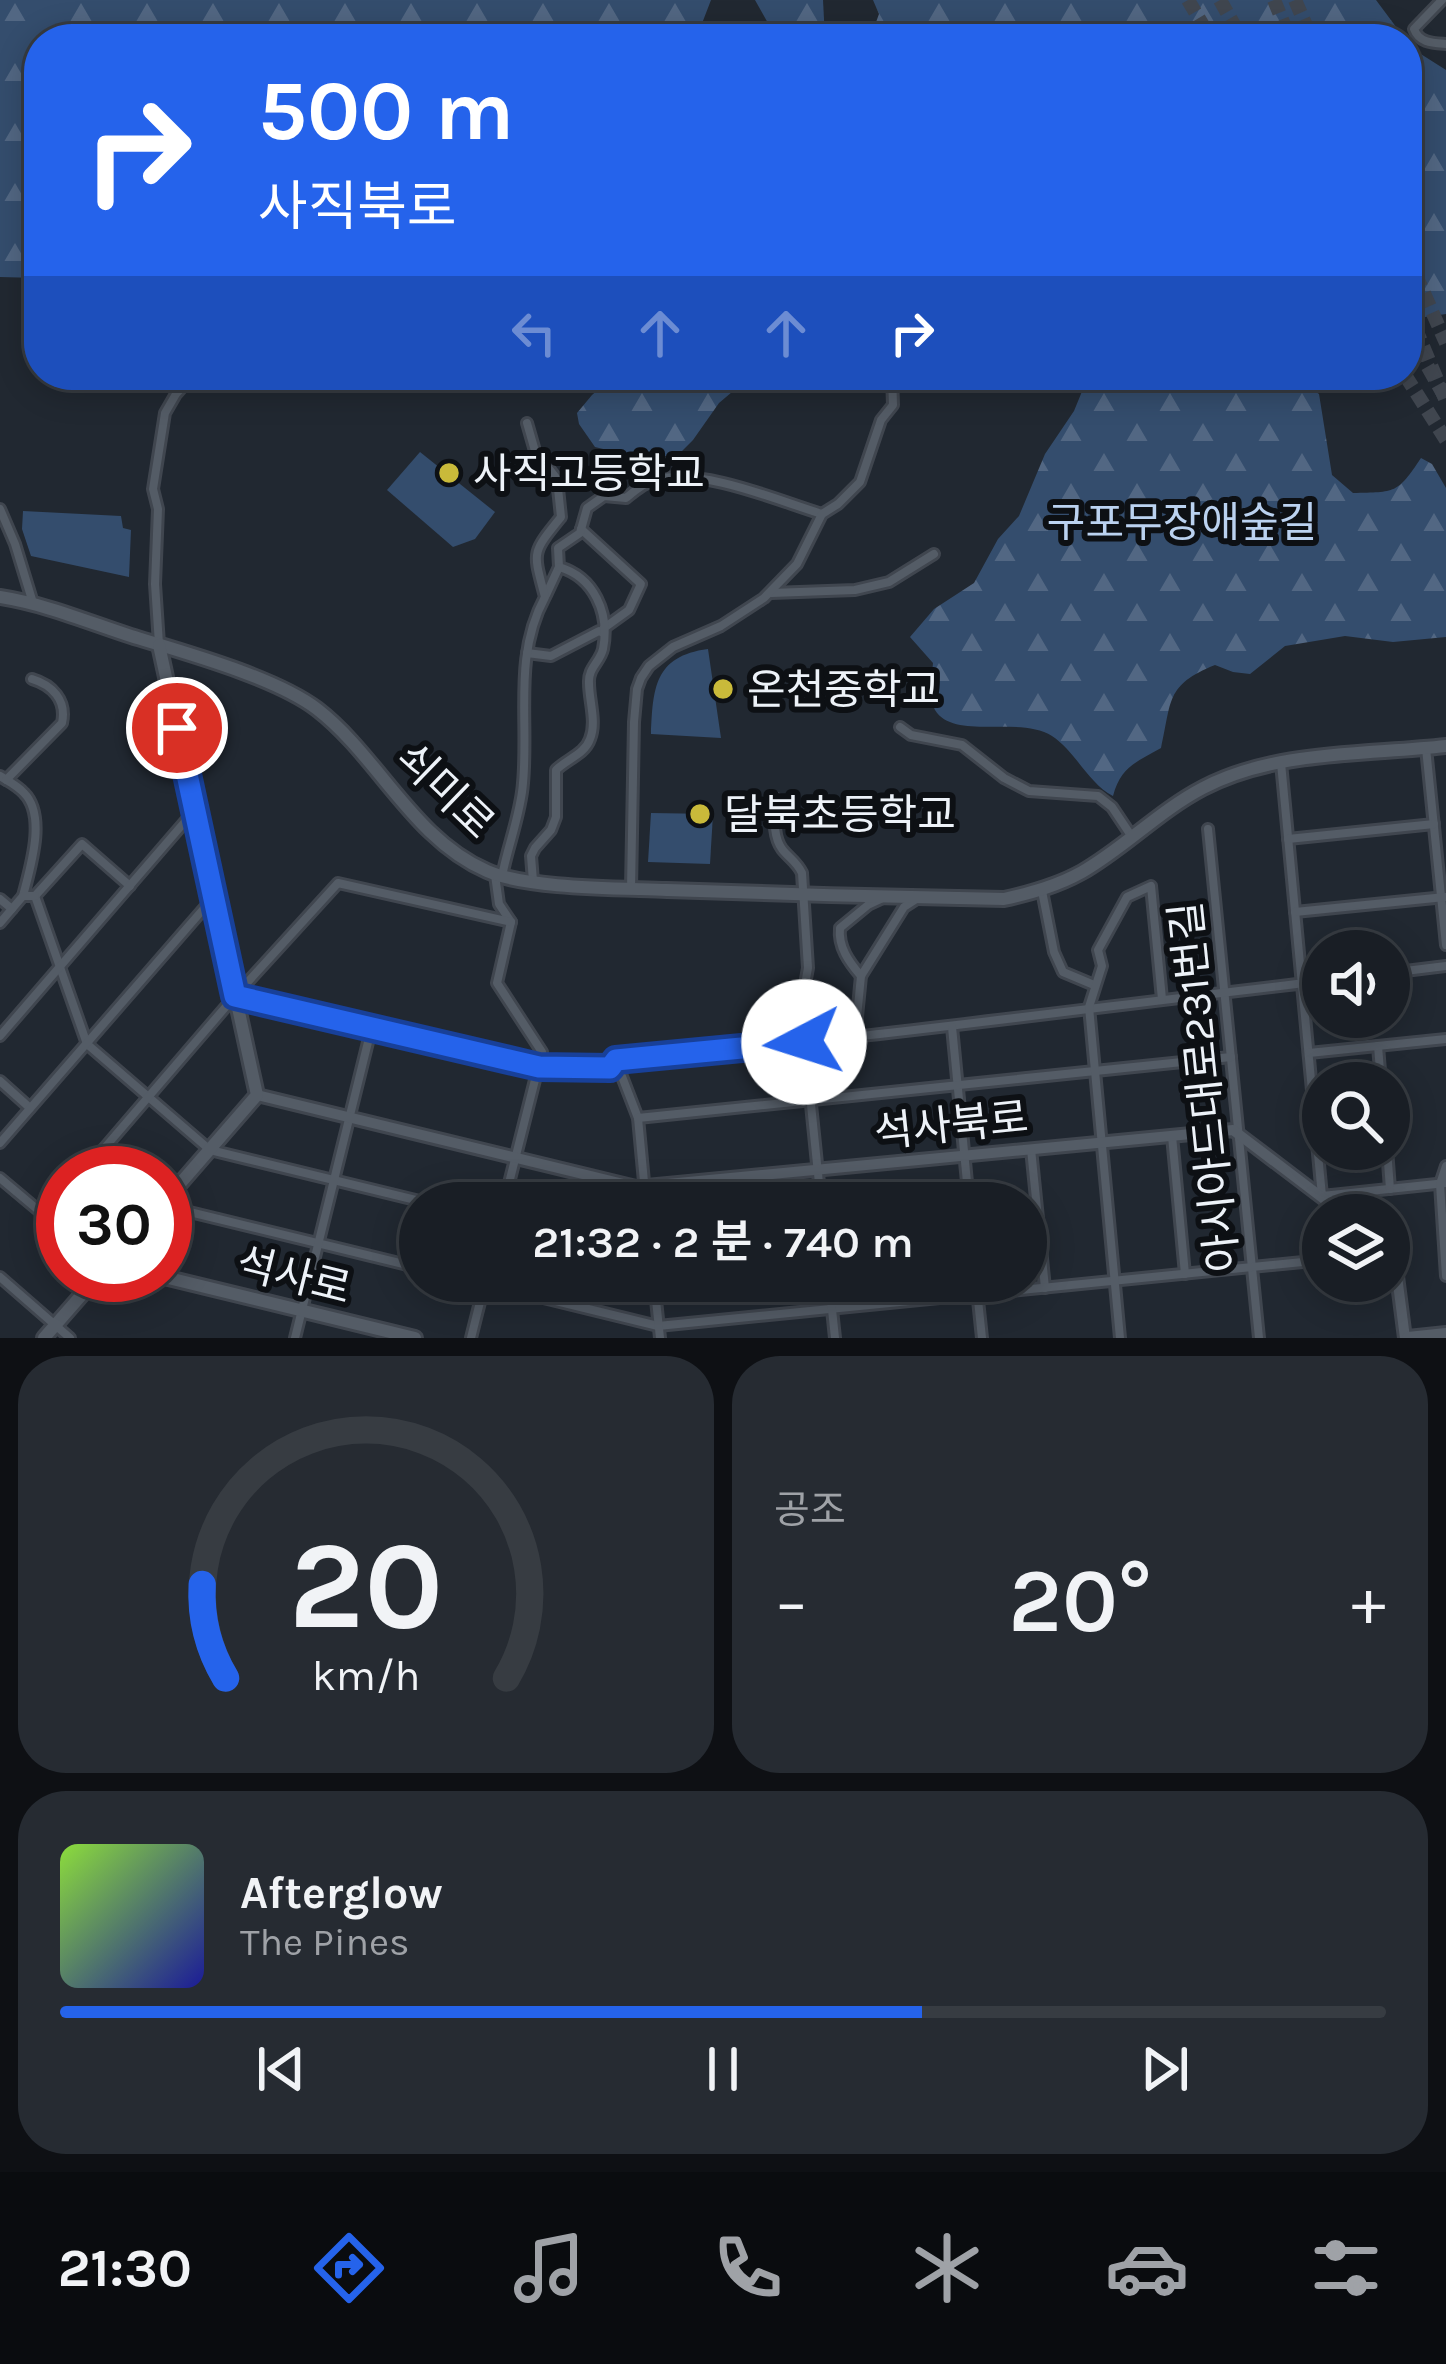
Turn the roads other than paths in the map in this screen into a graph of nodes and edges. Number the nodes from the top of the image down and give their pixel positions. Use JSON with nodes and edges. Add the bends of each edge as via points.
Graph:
{"nodes":[{"id":1,"x":1442,"y":0,"type":"edge"},
{"id":2,"x":1419,"y":24,"type":"edge"},
{"id":3,"x":180,"y":390,"type":"edge"},
{"id":4,"x":892,"y":390,"type":"edge"},
{"id":5,"x":527,"y":422,"type":"dead end"},
{"id":6,"x":0,"y":509,"type":"edge"},
{"id":7,"x":822,"y":514,"type":"junction"},
{"id":8,"x":581,"y":529,"type":"junction"},
{"id":9,"x":934,"y":554,"type":"dead end"},
{"id":10,"x":559,"y":567,"type":"junction"},
{"id":11,"x":770,"y":593,"type":"junction"},
{"id":12,"x":0,"y":597,"type":"edge"},
{"id":13,"x":545,"y":597,"type":"junction"},
{"id":14,"x":32,"y":603,"type":"junction"},
{"id":15,"x":604,"y":630,"type":"junction"},
{"id":16,"x":159,"y":645,"type":"junction"},
{"id":17,"x":527,"y":653,"type":"junction"},
{"id":18,"x":32,"y":679,"type":"dead end"},
{"id":19,"x":900,"y":727,"type":"dead end"},
{"id":20,"x":1446,"y":746,"type":"edge"},
{"id":21,"x":1426,"y":748,"type":"junction"},
{"id":22,"x":1281,"y":762,"type":"junction"},
{"id":23,"x":3,"y":778,"type":"edge"},
{"id":24,"x":776,"y":798,"type":"dead end"},
{"id":25,"x":195,"y":810,"type":"junction"},
{"id":26,"x":1434,"y":824,"type":"junction"},
{"id":27,"x":1208,"y":829,"type":"dead end"},
{"id":28,"x":1132,"y":837,"type":"junction"},
{"id":29,"x":1288,"y":839,"type":"junction"},
{"id":30,"x":498,"y":875,"type":"junction"},
{"id":31,"x":533,"y":881,"type":"junction"},
{"id":32,"x":130,"y":886,"type":"junction"},
{"id":33,"x":631,"y":889,"type":"junction"},
{"id":34,"x":1042,"y":891,"type":"junction"},
{"id":35,"x":803,"y":895,"type":"junction"},
{"id":36,"x":23,"y":896,"type":"junction"},
{"id":37,"x":35,"y":896,"type":"junction"},
{"id":38,"x":214,"y":897,"type":"junction"},
{"id":39,"x":885,"y":897,"type":"junction"},
{"id":40,"x":1444,"y":897,"type":"edge"},
{"id":41,"x":918,"y":898,"type":"junction"},
{"id":42,"x":0,"y":899,"type":"edge"},
{"id":43,"x":12,"y":909,"type":"junction"},
{"id":44,"x":1295,"y":912,"type":"junction"},
{"id":45,"x":511,"y":922,"type":"junction"},
{"id":46,"x":0,"y":923,"type":"edge"},
{"id":47,"x":1446,"y":945,"type":"edge"},
{"id":48,"x":1446,"y":966,"type":"edge"},
{"id":49,"x":60,"y":967,"type":"junction"},
{"id":50,"x":1410,"y":970,"type":"edge"},
{"id":51,"x":861,"y":976,"type":"junction"},
{"id":52,"x":1302,"y":983,"type":"joint"},
{"id":53,"x":1094,"y":986,"type":"junction"},
{"id":54,"x":1225,"y":992,"type":"junction"},
{"id":55,"x":235,"y":996,"type":"junction"},
{"id":56,"x":1162,"y":999,"type":"junction"},
{"id":57,"x":1089,"y":1007,"type":"junction"},
{"id":58,"x":952,"y":1028,"type":"junction"},
{"id":59,"x":371,"y":1030,"type":"junction"},
{"id":60,"x":0,"y":1036,"type":"edge"},
{"id":61,"x":855,"y":1037,"type":"junction"},
{"id":62,"x":1307,"y":1038,"type":"edge"},
{"id":63,"x":1446,"y":1039,"type":"edge"},
{"id":64,"x":804,"y":1042,"type":"junction"},
{"id":65,"x":87,"y":1044,"type":"junction"},
{"id":66,"x":1378,"y":1046,"type":"junction"},
{"id":67,"x":1309,"y":1054,"type":"junction"},
{"id":68,"x":1231,"y":1057,"type":"junction"},
{"id":69,"x":616,"y":1060,"type":"junction"},
{"id":70,"x":1379,"y":1062,"type":"edge"},
{"id":71,"x":539,"y":1067,"type":"junction"},
{"id":72,"x":1095,"y":1071,"type":"junction"},
{"id":73,"x":0,"y":1081,"type":"edge"},
{"id":74,"x":957,"y":1085,"type":"junction"},
{"id":75,"x":256,"y":1095,"type":"junction"},
{"id":76,"x":148,"y":1097,"type":"junction"},
{"id":77,"x":810,"y":1100,"type":"junction"},
{"id":78,"x":31,"y":1108,"type":"junction"},
{"id":79,"x":350,"y":1118,"type":"junction"},
{"id":80,"x":638,"y":1118,"type":"junction"},
{"id":81,"x":1239,"y":1132,"type":"junction"},
{"id":82,"x":1172,"y":1136,"type":"junction"},
{"id":83,"x":0,"y":1143,"type":"edge"},
{"id":84,"x":1102,"y":1143,"type":"junction"},
{"id":85,"x":105,"y":1146,"type":"edge"},
{"id":86,"x":1031,"y":1149,"type":"junction"},
{"id":87,"x":210,"y":1150,"type":"junction"},
{"id":88,"x":964,"y":1156,"type":"junction"},
{"id":89,"x":514,"y":1159,"type":"junction"},
{"id":90,"x":1446,"y":1166,"type":"edge"},
{"id":91,"x":818,"y":1170,"type":"junction"},
{"id":92,"x":1389,"y":1170,"type":"edge"},
{"id":93,"x":192,"y":1171,"type":"edge"},
{"id":94,"x":0,"y":1178,"type":"edge"},
{"id":95,"x":334,"y":1180,"type":"junction"},
{"id":96,"x":509,"y":1182,"type":"edge"},
{"id":97,"x":609,"y":1182,"type":"edge"},
{"id":98,"x":644,"y":1182,"type":"edge"},
{"id":99,"x":696,"y":1182,"type":"edge"},
{"id":100,"x":819,"y":1182,"type":"edge"},
{"id":101,"x":967,"y":1182,"type":"edge"},
{"id":102,"x":1034,"y":1182,"type":"edge"},
{"id":103,"x":1443,"y":1184,"type":"edge"},
{"id":104,"x":1390,"y":1189,"type":"junction"},
{"id":105,"x":1319,"y":1194,"type":"edge"},
{"id":106,"x":1322,"y":1194,"type":"edge"},
{"id":107,"x":1341,"y":1194,"type":"edge"},
{"id":108,"x":399,"y":1196,"type":"edge"},
{"id":109,"x":36,"y":1208,"type":"edge"},
{"id":110,"x":192,"y":1210,"type":"edge"},
{"id":111,"x":318,"y":1243,"type":"junction"},
{"id":112,"x":1446,"y":1252,"type":"edge"},
{"id":113,"x":1302,"y":1262,"type":"edge"},
{"id":114,"x":399,"y":1263,"type":"edge"},
{"id":115,"x":1252,"y":1268,"type":"junction"},
{"id":116,"x":1185,"y":1274,"type":"junction"},
{"id":117,"x":1446,"y":1276,"type":"edge"},
{"id":118,"x":0,"y":1277,"type":"edge"},
{"id":119,"x":1114,"y":1281,"type":"junction"},
{"id":120,"x":192,"y":1284,"type":"edge"},
{"id":121,"x":1047,"y":1288,"type":"edge"},
{"id":122,"x":76,"y":1302,"type":"edge"},
{"id":123,"x":477,"y":1302,"type":"edge"},
{"id":124,"x":561,"y":1302,"type":"edge"},
{"id":125,"x":656,"y":1302,"type":"edge"},
{"id":126,"x":832,"y":1302,"type":"edge"},
{"id":127,"x":900,"y":1302,"type":"edge"},
{"id":128,"x":979,"y":1302,"type":"edge"},
{"id":129,"x":1400,"y":1302,"type":"edge"},
{"id":130,"x":832,"y":1309,"type":"junction"},
{"id":131,"x":301,"y":1311,"type":"junction"},
{"id":132,"x":56,"y":1325,"type":"junction"},
{"id":133,"x":658,"y":1326,"type":"junction"},
{"id":134,"x":1446,"y":1334,"type":"edge"},
{"id":135,"x":44,"y":1338,"type":"edge"},
{"id":136,"x":70,"y":1338,"type":"edge"},
{"id":137,"x":295,"y":1338,"type":"edge"},
{"id":138,"x":415,"y":1338,"type":"edge"},
{"id":139,"x":471,"y":1338,"type":"edge"},
{"id":140,"x":660,"y":1338,"type":"edge"},
{"id":141,"x":836,"y":1338,"type":"edge"},
{"id":142,"x":982,"y":1338,"type":"edge"},
{"id":143,"x":1120,"y":1338,"type":"edge"},
{"id":144,"x":1259,"y":1338,"type":"edge"},
{"id":145,"x":1407,"y":1338,"type":"edge"}],
"edges":[{"from":1,"to":2,"type":"street"},
{"from":3,"to":16,"type":"street","via":[[165,412],[153,489]]},
{"from":4,"to":7,"type":"street","via":[[860,482]]},
{"from":5,"to":13,"type":"street","via":[[535,451],[557,479],[561,517],[534,555]]},
{"from":6,"to":14,"type":"street"},
{"from":7,"to":8,"type":"street","via":[[713,481],[659,478],[626,498],[604,496],[586,508]]},
{"from":7,"to":11,"type":"street","via":[[797,564]]},
{"from":8,"to":10,"type":"street","via":[[558,548]]},
{"from":8,"to":15,"type":"street","via":[[641,584],[629,610]]},
{"from":9,"to":11,"type":"street","via":[[889,583]]},
{"from":10,"to":13,"type":"street"},
{"from":10,"to":15,"type":"street","via":[[587,582]]},
{"from":11,"to":33,"type":"street","via":[[665,652],[641,678]]},
{"from":12,"to":14,"type":"main road","name":"쇠미로"},
{"from":13,"to":17,"type":"street"},
{"from":14,"to":16,"type":"main road","name":"쇠미로"},
{"from":15,"to":17,"type":"street","via":[[551,656]]},
{"from":15,"to":31,"type":"street","via":[[602,654],[589,671],[592,736],[556,770],[556,817],[531,856]]},
{"from":16,"to":25,"type":"main road"},
{"from":16,"to":30,"type":"main road","name":"쇠미로","via":[[291,692],[318,710],[442,843]]},
{"from":17,"to":30,"type":"street","via":[[523,787]]},
{"from":18,"to":23,"type":"street","via":[[52,688],[62,723]]},
{"from":19,"to":28,"type":"street","via":[[962,745],[1029,791],[1098,796]]},
{"from":20,"to":21,"type":"main road","name":"쇠미로"},
{"from":21,"to":22,"type":"main road","name":"쇠미로"},
{"from":21,"to":26,"type":"street"},
{"from":22,"to":28,"type":"main road","name":"쇠미로","via":[[1202,788]]},
{"from":22,"to":29,"type":"street"},
{"from":23,"to":36,"type":"street","via":[[27,795],[34,813]]},
{"from":24,"to":35,"type":"street","via":[[775,835],[800,866]]},
{"from":25,"to":32,"type":"street"},
{"from":25,"to":38,"type":"main road"},
{"from":26,"to":29,"type":"street"},
{"from":26,"to":40,"type":"street"},
{"from":27,"to":54,"type":"street","name":"아시아드대로231번길"},
{"from":28,"to":34,"type":"main road","name":"쇠미로"},
{"from":29,"to":44,"type":"street"},
{"from":30,"to":31,"type":"main road","name":"쇠미로"},
{"from":30,"to":45,"type":"street","via":[[499,904]]},
{"from":31,"to":33,"type":"main road","name":"쇠미로"},
{"from":32,"to":37,"type":"street","via":[[82,844]]},
{"from":32,"to":49,"type":"street"},
{"from":33,"to":35,"type":"main road","name":"쇠미로"},
{"from":34,"to":41,"type":"main road","name":"쇠미로"},
{"from":34,"to":53,"type":"street","via":[[1063,971]]},
{"from":35,"to":39,"type":"main road","name":"쇠미로"},
{"from":35,"to":64,"type":"street"},
{"from":36,"to":37,"type":"street"},
{"from":36,"to":43,"type":"street"},
{"from":37,"to":49,"type":"street"},
{"from":38,"to":55,"type":"main road"},
{"from":38,"to":65,"type":"street"},
{"from":39,"to":41,"type":"main road","name":"쇠미로"},
{"from":39,"to":51,"type":"street","via":[[841,928],[845,954]]},
{"from":40,"to":44,"type":"street"},
{"from":40,"to":47,"type":"street"},
{"from":41,"to":51,"type":"street"},
{"from":42,"to":43,"type":"street"},
{"from":43,"to":46,"type":"street"},
{"from":44,"to":52,"type":"street"},
{"from":45,"to":55,"type":"street","via":[[338,883]]},
{"from":45,"to":71,"type":"street","via":[[496,983],[542,1052]]},
{"from":48,"to":50,"type":"street"},
{"from":49,"to":60,"type":"street"},
{"from":49,"to":65,"type":"street"},
{"from":51,"to":61,"type":"street"},
{"from":52,"to":54,"type":"street"},
{"from":53,"to":56,"type":"street","via":[[1098,950],[1126,897],[1151,886]]},
{"from":53,"to":57,"type":"street"},
{"from":54,"to":56,"type":"street"},
{"from":54,"to":68,"type":"street","name":"아시아드대로231번길"},
{"from":55,"to":59,"type":"street"},
{"from":55,"to":75,"type":"main road"},
{"from":55,"to":76,"type":"street"},
{"from":56,"to":57,"type":"street"},
{"from":57,"to":58,"type":"street"},
{"from":57,"to":72,"type":"street"},
{"from":58,"to":61,"type":"street"},
{"from":58,"to":74,"type":"street"},
{"from":59,"to":71,"type":"street"},
{"from":59,"to":79,"type":"street"},
{"from":61,"to":64,"type":"street"},
{"from":62,"to":67,"type":"street"},
{"from":63,"to":66,"type":"street"},
{"from":64,"to":69,"type":"street"},
{"from":64,"to":77,"type":"street"},
{"from":65,"to":76,"type":"street"},
{"from":65,"to":78,"type":"street"},
{"from":66,"to":67,"type":"street"},
{"from":66,"to":70,"type":"street"},
{"from":67,"to":106,"type":"street"},
{"from":68,"to":72,"type":"street"},
{"from":68,"to":81,"type":"street","name":"아시아드대로231번길"},
{"from":69,"to":71,"type":"street","via":[[610,1068]]},
{"from":69,"to":80,"type":"street"},
{"from":71,"to":89,"type":"street"},
{"from":72,"to":74,"type":"street"},
{"from":72,"to":84,"type":"street"},
{"from":73,"to":78,"type":"street"},
{"from":74,"to":77,"type":"street"},
{"from":74,"to":88,"type":"street"},
{"from":75,"to":79,"type":"street","name":"석사북로"},
{"from":75,"to":87,"type":"main road"},
{"from":76,"to":85,"type":"street"},
{"from":76,"to":87,"type":"street"},
{"from":77,"to":80,"type":"street"},
{"from":77,"to":91,"type":"street"},
{"from":78,"to":83,"type":"street"},
{"from":79,"to":89,"type":"street","name":"석사북로"},
{"from":79,"to":95,"type":"street"},
{"from":80,"to":98,"type":"street"},
{"from":81,"to":82,"type":"street","name":"석사북로"},
{"from":81,"to":105,"type":"street"},
{"from":81,"to":115,"type":"street","name":"아시아드대로231번길"},
{"from":82,"to":84,"type":"street","name":"석사북로"},
{"from":82,"to":116,"type":"street"},
{"from":84,"to":86,"type":"street","name":"석사북로"},
{"from":84,"to":119,"type":"street"},
{"from":86,"to":88,"type":"street","name":"석사북로"},
{"from":86,"to":102,"type":"street"},
{"from":87,"to":93,"type":"main road"},
{"from":87,"to":95,"type":"street"},
{"from":88,"to":91,"type":"street","name":"석사북로"},
{"from":88,"to":101,"type":"street"},
{"from":89,"to":96,"type":"street"},
{"from":89,"to":97,"type":"street","name":"석사북로"},
{"from":90,"to":103,"type":"street"},
{"from":91,"to":99,"type":"street","name":"석사북로"},
{"from":91,"to":100,"type":"street"},
{"from":92,"to":104,"type":"street"},
{"from":94,"to":109,"type":"street"},
{"from":95,"to":108,"type":"street"},
{"from":95,"to":111,"type":"street"},
{"from":103,"to":104,"type":"street"},
{"from":103,"to":112,"type":"street"},
{"from":104,"to":107,"type":"street"},
{"from":110,"to":111,"type":"street"},
{"from":111,"to":114,"type":"street"},
{"from":111,"to":131,"type":"street"},
{"from":112,"to":117,"type":"street"},
{"from":113,"to":115,"type":"street"},
{"from":115,"to":116,"type":"street"},
{"from":115,"to":144,"type":"street","name":"아시아드대로231번길"},
{"from":116,"to":119,"type":"street"},
{"from":118,"to":132,"type":"street"},
{"from":119,"to":121,"type":"street"},
{"from":119,"to":143,"type":"street"},
{"from":120,"to":131,"type":"main road","name":"석사로"},
{"from":122,"to":132,"type":"main road"},
{"from":123,"to":139,"type":"street"},
{"from":124,"to":133,"type":"street"},
{"from":125,"to":133,"type":"street"},
{"from":126,"to":130,"type":"street"},
{"from":127,"to":130,"type":"street"},
{"from":128,"to":142,"type":"street"},
{"from":129,"to":145,"type":"street"},
{"from":130,"to":133,"type":"street"},
{"from":130,"to":141,"type":"street"},
{"from":131,"to":137,"type":"street"},
{"from":131,"to":138,"type":"main road","name":"석사로"},
{"from":132,"to":135,"type":"main road"},
{"from":132,"to":136,"type":"street"},
{"from":133,"to":140,"type":"street"},
{"from":134,"to":145,"type":"main road"}]}
